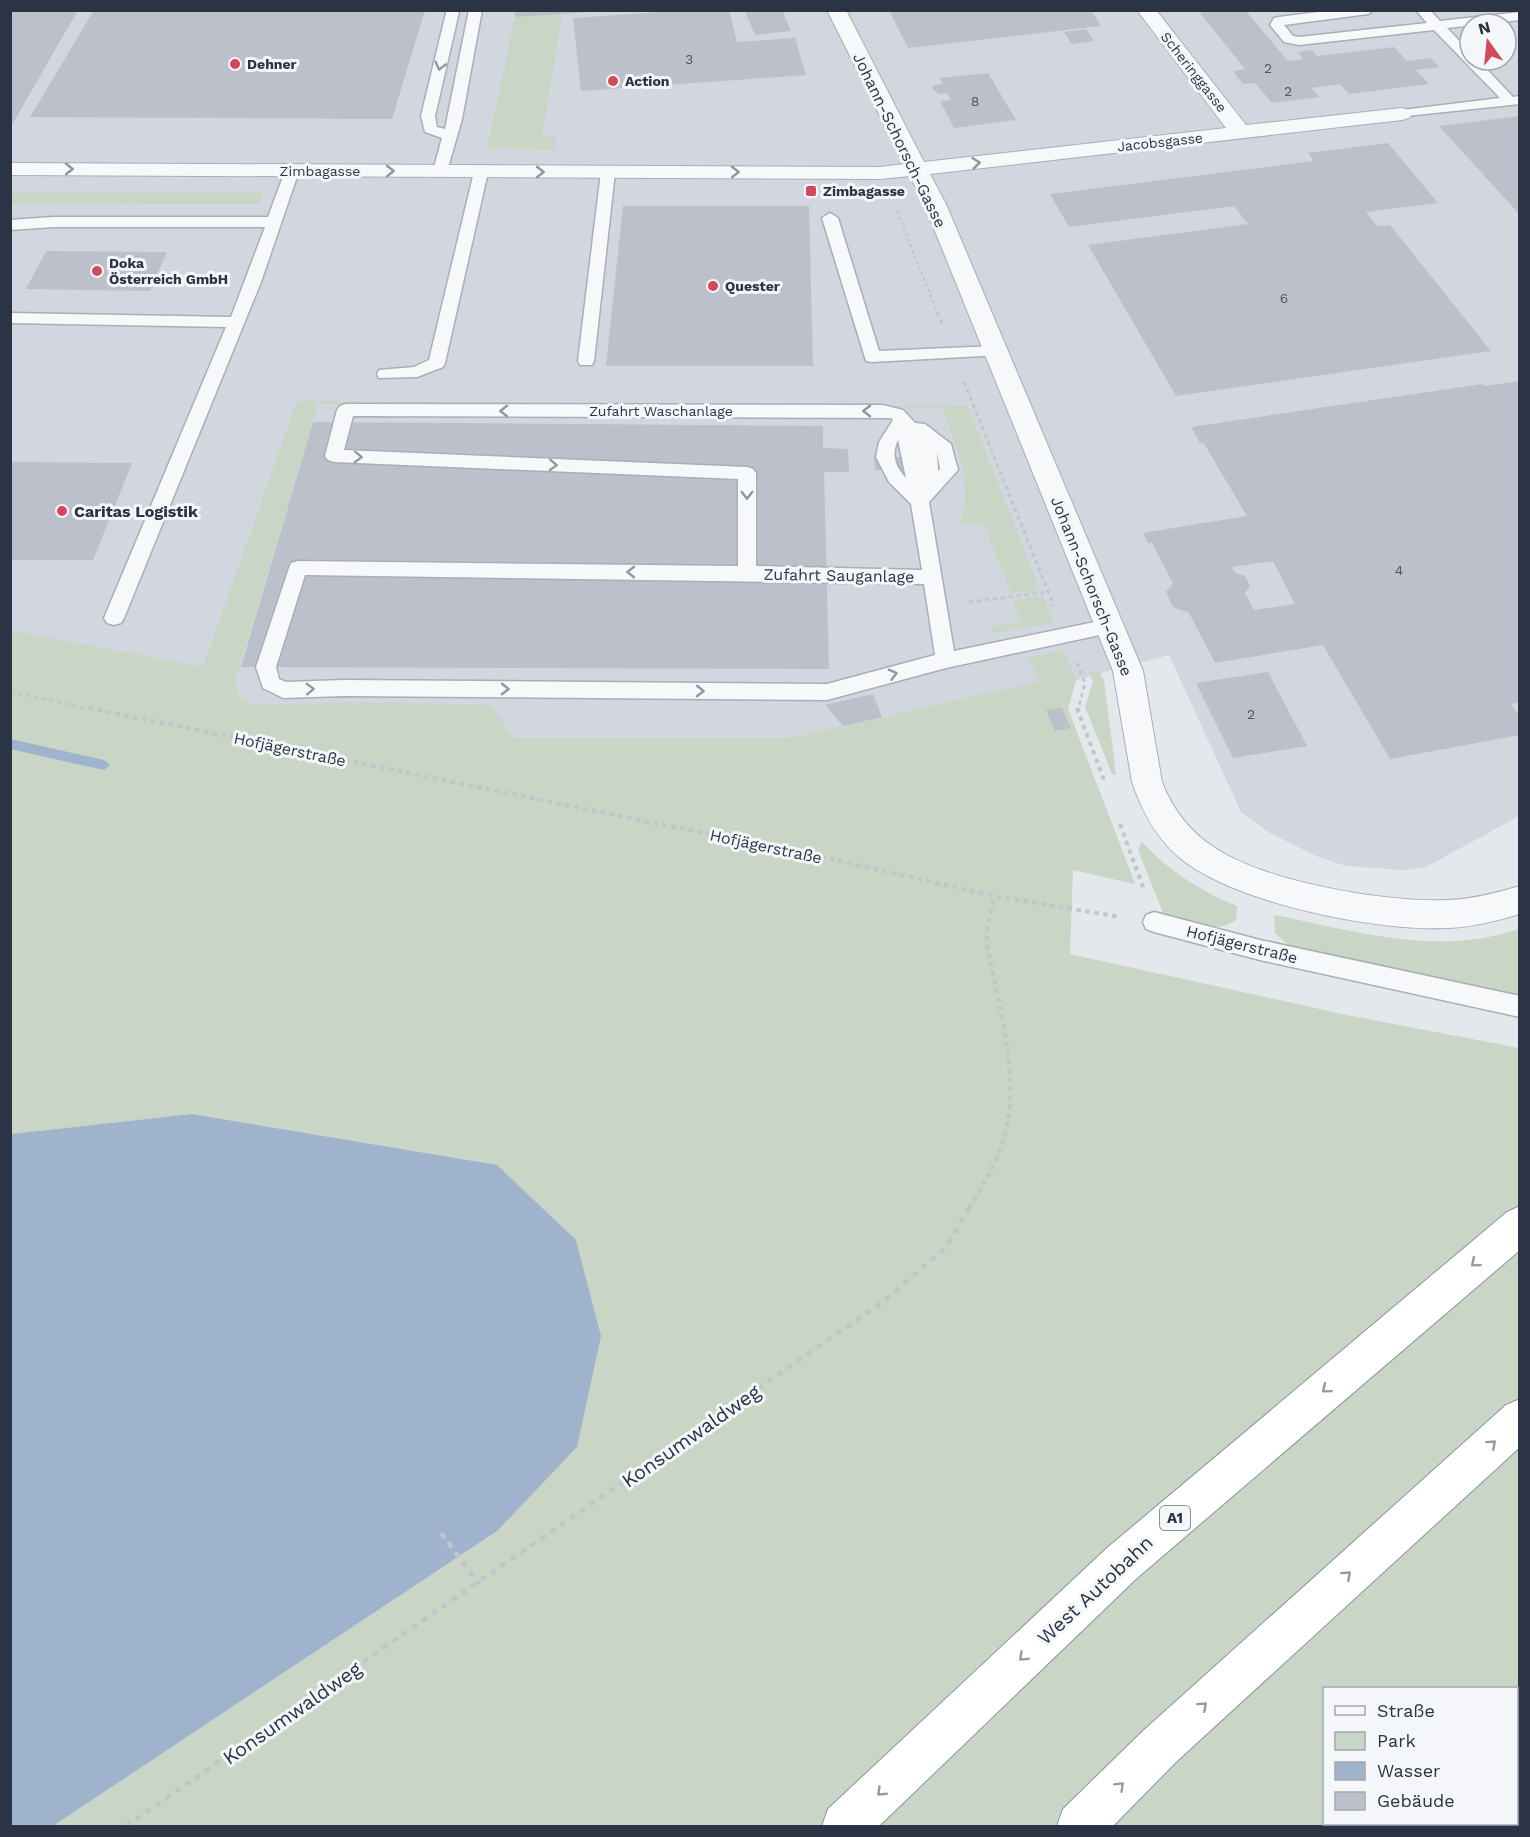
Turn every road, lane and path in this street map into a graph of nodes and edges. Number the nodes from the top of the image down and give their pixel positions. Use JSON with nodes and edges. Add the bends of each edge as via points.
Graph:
{"nodes":[{"id":1,"x":451,"y":10,"type":"edge"},
{"id":2,"x":476,"y":10,"type":"edge"},
{"id":3,"x":836,"y":10,"type":"edge"},
{"id":4,"x":1146,"y":10,"type":"edge"},
{"id":5,"x":1368,"y":10,"type":"edge"},
{"id":6,"x":1422,"y":10,"type":"edge"},
{"id":7,"x":1520,"y":16,"type":"edge"},
{"id":8,"x":1437,"y":26,"type":"junction"},
{"id":9,"x":1458,"y":48,"type":"edge"},
{"id":10,"x":1484,"y":72,"type":"edge"},
{"id":11,"x":1515,"y":100,"type":"edge"},
{"id":12,"x":1402,"y":114,"type":"joint"},
{"id":13,"x":1241,"y":133,"type":"junction"},
{"id":14,"x":450,"y":136,"type":"junction"},
{"id":15,"x":10,"y":169,"type":"edge"},
{"id":16,"x":918,"y":170,"type":"junction"},
{"id":17,"x":292,"y":171,"type":"junction"},
{"id":18,"x":440,"y":171,"type":"junction"},
{"id":19,"x":481,"y":171,"type":"junction"},
{"id":20,"x":608,"y":172,"type":"junction"},
{"id":21,"x":880,"y":173,"type":"junction"},
{"id":22,"x":830,"y":218,"type":"dead end"},
{"id":23,"x":274,"y":222,"type":"junction"},
{"id":24,"x":10,"y":225,"type":"edge"},
{"id":25,"x":10,"y":318,"type":"edge"},
{"id":26,"x":236,"y":322,"type":"junction"},
{"id":27,"x":995,"y":351,"type":"junction"},
{"id":28,"x":953,"y":353,"type":"junction"},
{"id":29,"x":586,"y":362,"type":"dead end"},
{"id":30,"x":385,"y":374,"type":"dead end"},
{"id":31,"x":902,"y":420,"type":"junction"},
{"id":32,"x":920,"y":502,"type":"junction"},
{"id":33,"x":747,"y":573,"type":"junction"},
{"id":34,"x":931,"y":577,"type":"junction"},
{"id":35,"x":1048,"y":592,"type":"junction"},
{"id":36,"x":935,"y":606,"type":"junction"},
{"id":37,"x":114,"y":618,"type":"dead end"},
{"id":38,"x":1109,"y":626,"type":"junction"},
{"id":39,"x":1066,"y":635,"type":"junction"},
{"id":40,"x":946,"y":660,"type":"junction"},
{"id":41,"x":10,"y":692,"type":"edge"},
{"id":42,"x":1106,"y":786,"type":"dead end"},
{"id":43,"x":1118,"y":819,"type":"dead end"},
{"id":44,"x":994,"y":896,"type":"junction"},
{"id":45,"x":1520,"y":900,"type":"edge"},
{"id":46,"x":1154,"y":922,"type":"junction"},
{"id":47,"x":1520,"y":1007,"type":"edge"},
{"id":48,"x":1520,"y":1225,"type":"edge"},
{"id":49,"x":1520,"y":1419,"type":"edge"},
{"id":50,"x":441,"y":1533,"type":"dead end"},
{"id":51,"x":479,"y":1584,"type":"junction"},
{"id":52,"x":126,"y":1827,"type":"edge"},
{"id":53,"x":845,"y":1827,"type":"edge"},
{"id":54,"x":1080,"y":1827,"type":"edge"}],
"edges":[{"from":1,"to":14,"type":"lane","one_way":true,"via":[[428,116],[430,129]]},
{"from":2,"to":14,"type":"lane"},
{"from":3,"to":16,"type":"street","name":"Johann-Schorsch-Gasse"},
{"from":4,"to":13,"type":"street","name":"Scheringgasse"},
{"from":5,"to":8,"type":"lane","via":[[1279,21],[1276,25],[1289,39],[1299,41]]},
{"from":6,"to":8,"type":"lane"},
{"from":7,"to":8,"type":"lane"},
{"from":8,"to":9,"type":"lane"},
{"from":10,"to":11,"type":"lane"},
{"from":11,"to":12,"type":"lane"},
{"from":12,"to":13,"type":"street","name":"Jacobsgasse"},
{"from":16,"to":13,"type":"street","name":"Jacobsgasse","one_way":true},
{"from":14,"to":18,"type":"lane"},
{"from":15,"to":17,"type":"street","name":"Zimbagasse","one_way":true},
{"from":16,"to":21,"type":"street","name":"Zimbagasse"},
{"from":16,"to":27,"type":"street","name":"Johann-Schorsch-Gasse"},
{"from":17,"to":18,"type":"street","name":"Zimbagasse","one_way":true},
{"from":17,"to":23,"type":"lane"},
{"from":18,"to":19,"type":"street","name":"Zimbagasse"},
{"from":19,"to":20,"type":"street","name":"Zimbagasse","one_way":true},
{"from":19,"to":30,"type":"lane","via":[[437,363],[417,372]]},
{"from":20,"to":21,"type":"street","name":"Zimbagasse","one_way":true},
{"from":20,"to":29,"type":"lane"},
{"from":21,"to":28,"type":"path"},
{"from":22,"to":28,"type":"lane","via":[[872,357]]},
{"from":23,"to":24,"type":"lane"},
{"from":23,"to":26,"type":"lane"},
{"from":25,"to":26,"type":"lane"},
{"from":26,"to":37,"type":"lane"},
{"from":27,"to":28,"type":"lane"},
{"from":27,"to":38,"type":"street","name":"Johann-Schorsch-Gasse"},
{"from":28,"to":35,"type":"path"},
{"from":31,"to":32,"type":"lane","via":[[928,450],[928,470]]},
{"from":31,"to":32,"type":"lane","via":[[885,450],[889,470]]},
{"from":31,"to":33,"type":"lane","name":"Zufahrt Waschanlage","one_way":true,"via":[[897,414],[884,411],[346,410],[334,456],[747,473]]},
{"from":32,"to":34,"type":"lane"},
{"from":33,"to":34,"type":"lane","name":"Zufahrt Sauganlage"},
{"from":33,"to":40,"type":"lane","name":"Zufahrt Sauganlage","one_way":true,"via":[[298,568],[266,667],[270,683],[283,690],[827,692]]},
{"from":34,"to":36,"type":"lane"},
{"from":35,"to":36,"type":"path"},
{"from":35,"to":39,"type":"path"},
{"from":36,"to":40,"type":"lane"},
{"from":38,"to":39,"type":"lane"},
{"from":38,"to":45,"type":"street","name":"Johann-Schorsch-Gasse","via":[[1133,687],[1152,800],[1170,831],[1211,864],[1232,874],[1325,899],[1410,915],[1475,912]]},
{"from":39,"to":40,"type":"lane"},
{"from":39,"to":42,"type":"path","via":[[1085,683],[1077,708]]},
{"from":41,"to":44,"type":"path","name":"Hofjägerstraße"},
{"from":43,"to":46,"type":"path"},
{"from":44,"to":46,"type":"path","name":"Hofjägerstraße"},
{"from":44,"to":51,"type":"path","name":"Konsumwaldweg","via":[[987,945],[1003,1020],[1010,1099],[1004,1138],[988,1178],[945,1248],[882,1302]]},
{"from":46,"to":47,"type":"lane","name":"Hofjägerstraße","via":[[1260,950]]},
{"from":48,"to":53,"type":"highway","name":"West Autobahn","number":"A1","one_way":true,"via":[[1122,1563]]},
{"from":54,"to":49,"type":"highway","one_way":true,"via":[[1160,1746]]},
{"from":50,"to":51,"type":"path"},
{"from":51,"to":52,"type":"path","name":"Konsumwaldweg"}]}
